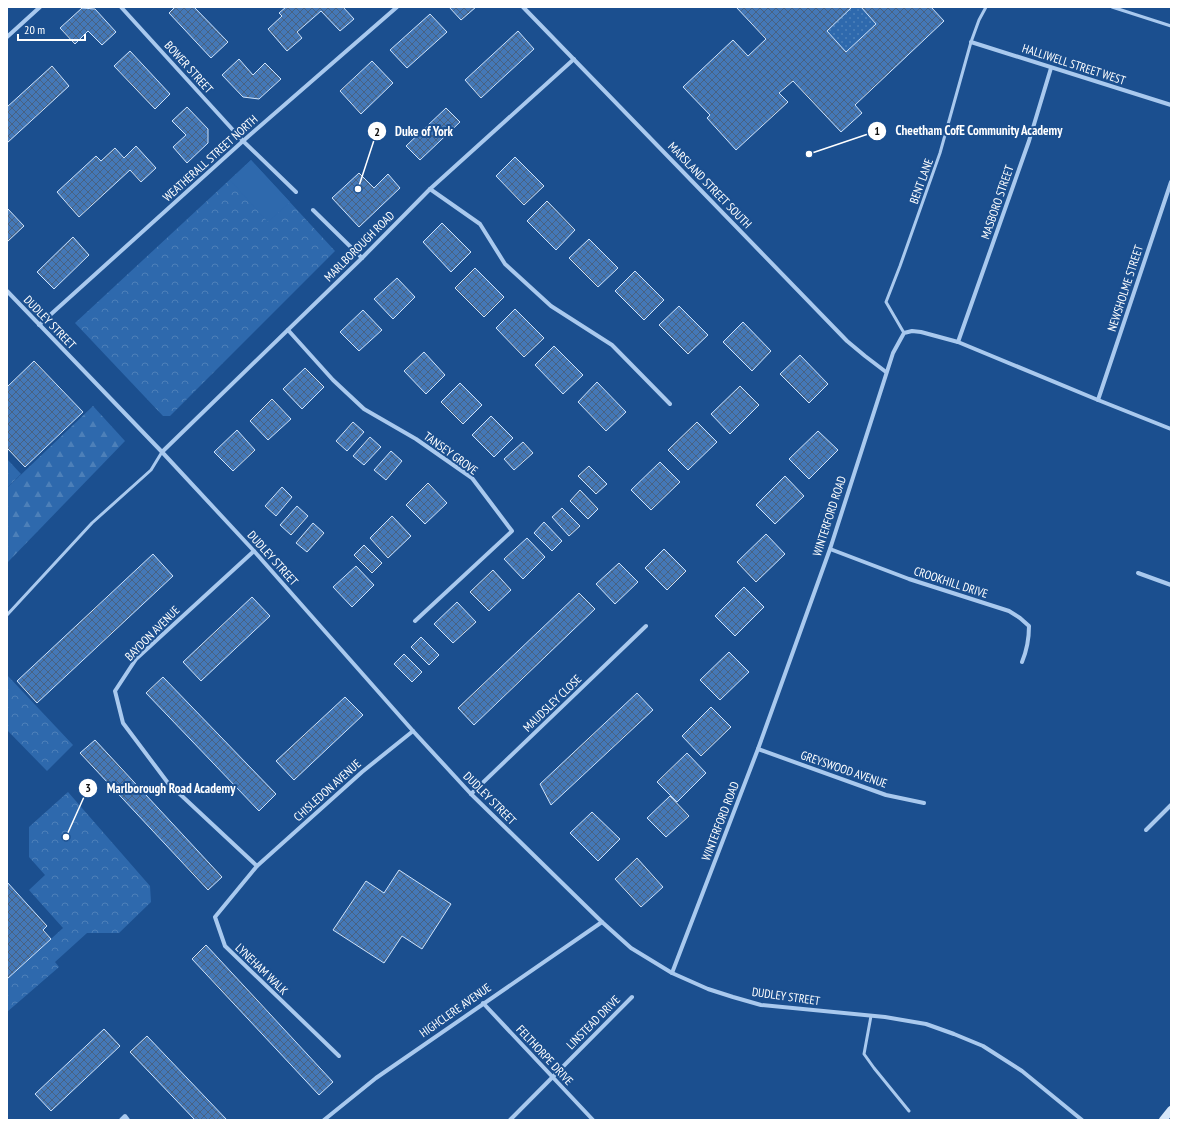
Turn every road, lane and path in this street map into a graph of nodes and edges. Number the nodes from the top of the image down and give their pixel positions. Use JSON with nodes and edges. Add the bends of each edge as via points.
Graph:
{"nodes":[{"id":1,"x":40,"y":7,"type":"edge"},
{"id":2,"x":121,"y":7,"type":"edge"},
{"id":3,"x":397,"y":7,"type":"edge"},
{"id":4,"x":523,"y":7,"type":"edge"},
{"id":5,"x":986,"y":7,"type":"edge"},
{"id":6,"x":1112,"y":7,"type":"edge"},
{"id":7,"x":1171,"y":26,"type":"edge"},
{"id":8,"x":7,"y":37,"type":"edge"},
{"id":9,"x":971,"y":42,"type":"junction"},
{"id":10,"x":574,"y":58,"type":"junction"},
{"id":11,"x":1051,"y":68,"type":"junction"},
{"id":12,"x":1171,"y":105,"type":"edge"},
{"id":13,"x":243,"y":141,"type":"junction"},
{"id":14,"x":1171,"y":182,"type":"edge"},
{"id":15,"x":430,"y":189,"type":"junction"},
{"id":16,"x":296,"y":192,"type":"dead end"},
{"id":17,"x":313,"y":210,"type":"dead end"},
{"id":18,"x":362,"y":258,"type":"junction"},
{"id":19,"x":7,"y":291,"type":"edge"},
{"id":20,"x":39,"y":325,"type":"junction"},
{"id":21,"x":288,"y":330,"type":"junction"},
{"id":22,"x":904,"y":333,"type":"junction"},
{"id":23,"x":958,"y":342,"type":"junction"},
{"id":24,"x":886,"y":372,"type":"junction"},
{"id":25,"x":1098,"y":400,"type":"junction"},
{"id":26,"x":670,"y":404,"type":"dead end"},
{"id":27,"x":1171,"y":429,"type":"edge"},
{"id":28,"x":162,"y":452,"type":"junction"},
{"id":29,"x":830,"y":549,"type":"junction"},
{"id":30,"x":254,"y":551,"type":"junction"},
{"id":31,"x":1138,"y":572,"type":"dead end"},
{"id":32,"x":1171,"y":585,"type":"edge"},
{"id":33,"x":7,"y":615,"type":"edge"},
{"id":34,"x":415,"y":621,"type":"dead end"},
{"id":35,"x":646,"y":626,"type":"dead end"},
{"id":36,"x":1022,"y":662,"type":"dead end"},
{"id":37,"x":413,"y":731,"type":"junction"},
{"id":38,"x":758,"y":749,"type":"junction"},
{"id":39,"x":471,"y":794,"type":"junction"},
{"id":40,"x":924,"y":803,"type":"dead end"},
{"id":41,"x":1171,"y":805,"type":"edge"},
{"id":42,"x":1146,"y":830,"type":"dead end"},
{"id":43,"x":257,"y":866,"type":"junction"},
{"id":44,"x":602,"y":922,"type":"junction"},
{"id":45,"x":672,"y":973,"type":"junction"},
{"id":46,"x":632,"y":997,"type":"dead end"},
{"id":47,"x":483,"y":1003,"type":"junction"},
{"id":48,"x":871,"y":1016,"type":"junction"},
{"id":49,"x":339,"y":1056,"type":"dead end"},
{"id":50,"x":552,"y":1077,"type":"junction"},
{"id":51,"x":1171,"y":1110,"type":"edge"},
{"id":52,"x":909,"y":1111,"type":"dead end"},
{"id":53,"x":121,"y":1120,"type":"edge"},
{"id":54,"x":128,"y":1120,"type":"edge"},
{"id":55,"x":324,"y":1120,"type":"edge"},
{"id":56,"x":510,"y":1120,"type":"edge"},
{"id":57,"x":593,"y":1120,"type":"edge"},
{"id":58,"x":1082,"y":1120,"type":"edge"},
{"id":59,"x":1163,"y":1120,"type":"edge"}],
"edges":[{"from":1,"to":8,"type":"street"},
{"from":2,"to":13,"type":"street","name":"BOWER STREET"},
{"from":3,"to":13,"type":"street","name":"WEATHERALL STREET NORTH"},
{"from":4,"to":10,"type":"street","name":"MARSLAND STREET SOUTH"},
{"from":5,"to":9,"type":"lane","name":"BENT LANE"},
{"from":6,"to":7,"type":"lane"},
{"from":9,"to":11,"type":"street","name":"HALLIWELL STREET WEST"},
{"from":9,"to":22,"type":"lane","name":"BENT LANE","via":[[940,153],[886,302]]},
{"from":10,"to":15,"type":"street","name":"MARLBOROUGH ROAD"},
{"from":10,"to":24,"type":"street","name":"MARSLAND STREET SOUTH","via":[[847,341]]},
{"from":11,"to":12,"type":"street","name":"HALLIWELL STREET WEST"},
{"from":11,"to":23,"type":"street","name":"MASBORO STREET","via":[[1029,141]]},
{"from":13,"to":16,"type":"street","name":"BOWER STREET"},
{"from":13,"to":20,"type":"street","name":"WEATHERALL STREET NORTH"},
{"from":14,"to":25,"type":"street","name":"NEWSHOLME STREET"},
{"from":15,"to":18,"type":"street","name":"MARLBOROUGH ROAD"},
{"from":15,"to":26,"type":"street","via":[[480,224],[505,264],[551,306],[612,345]]},
{"from":17,"to":18,"type":"street"},
{"from":18,"to":21,"type":"street","name":"MARLBOROUGH ROAD"},
{"from":19,"to":20,"type":"street","name":"DUDLEY STREET"},
{"from":20,"to":28,"type":"street","name":"DUDLEY STREET"},
{"from":21,"to":28,"type":"street","name":"MARLBOROUGH ROAD"},
{"from":21,"to":34,"type":"street","name":"TANSEY GROVE","via":[[333,380],[364,409],[416,439],[472,478],[512,531]]},
{"from":22,"to":23,"type":"street","via":[[922,332]]},
{"from":22,"to":24,"type":"street","name":"WINTERFORD ROAD"},
{"from":23,"to":25,"type":"street"},
{"from":24,"to":29,"type":"street","name":"WINTERFORD ROAD"},
{"from":25,"to":27,"type":"street"},
{"from":28,"to":30,"type":"street","name":"DUDLEY STREET"},
{"from":28,"to":33,"type":"lane","via":[[151,470],[92,523]]},
{"from":29,"to":36,"type":"street","name":"CROOKHILL DRIVE","via":[[1020,618],[1029,626],[1029,638]]},
{"from":29,"to":38,"type":"street","name":"WINTERFORD ROAD"},
{"from":30,"to":37,"type":"street","name":"DUDLEY STREET"},
{"from":30,"to":43,"type":"street","name":"BAYDON AVENUE","via":[[136,659],[115,691],[123,722],[168,783]]},
{"from":31,"to":32,"type":"street"},
{"from":35,"to":39,"type":"street","name":"MAUDSLEY CLOSE"},
{"from":37,"to":39,"type":"street","name":"DUDLEY STREET"},
{"from":37,"to":43,"type":"street","name":"CHISLEDON AVENUE","via":[[362,772]]},
{"from":38,"to":40,"type":"street","name":"GREYSWOOD AVENUE","via":[[886,795]]},
{"from":38,"to":45,"type":"street","name":"WINTERFORD ROAD"},
{"from":39,"to":44,"type":"street","name":"DUDLEY STREET"},
{"from":41,"to":42,"type":"street"},
{"from":43,"to":49,"type":"street","name":"LYNEHAM WALK","via":[[215,917],[225,946]]},
{"from":44,"to":45,"type":"street","name":"DUDLEY STREET","via":[[631,948]]},
{"from":44,"to":47,"type":"street","name":"HIGHCLERE AVENUE"},
{"from":45,"to":48,"type":"street","name":"DUDLEY STREET","via":[[708,989],[761,1005]]},
{"from":46,"to":50,"type":"street","name":"LINSTEAD DRIVE"},
{"from":47,"to":50,"type":"street","name":"FELTHORPE DRIVE"},
{"from":47,"to":55,"type":"street","name":"HIGHCLERE AVENUE","via":[[376,1078]]},
{"from":48,"to":52,"type":"lane","via":[[864,1054]]},
{"from":48,"to":58,"type":"street","name":"DUDLEY STREET","via":[[926,1024],[979,1044],[1022,1071]]},
{"from":50,"to":56,"type":"street","name":"LINSTEAD DRIVE"},
{"from":50,"to":57,"type":"street","name":"FELTHORPE DRIVE"},
{"from":51,"to":59,"type":"main road"},
{"from":53,"to":54,"type":"street","via":[[125,1116]]}]}
